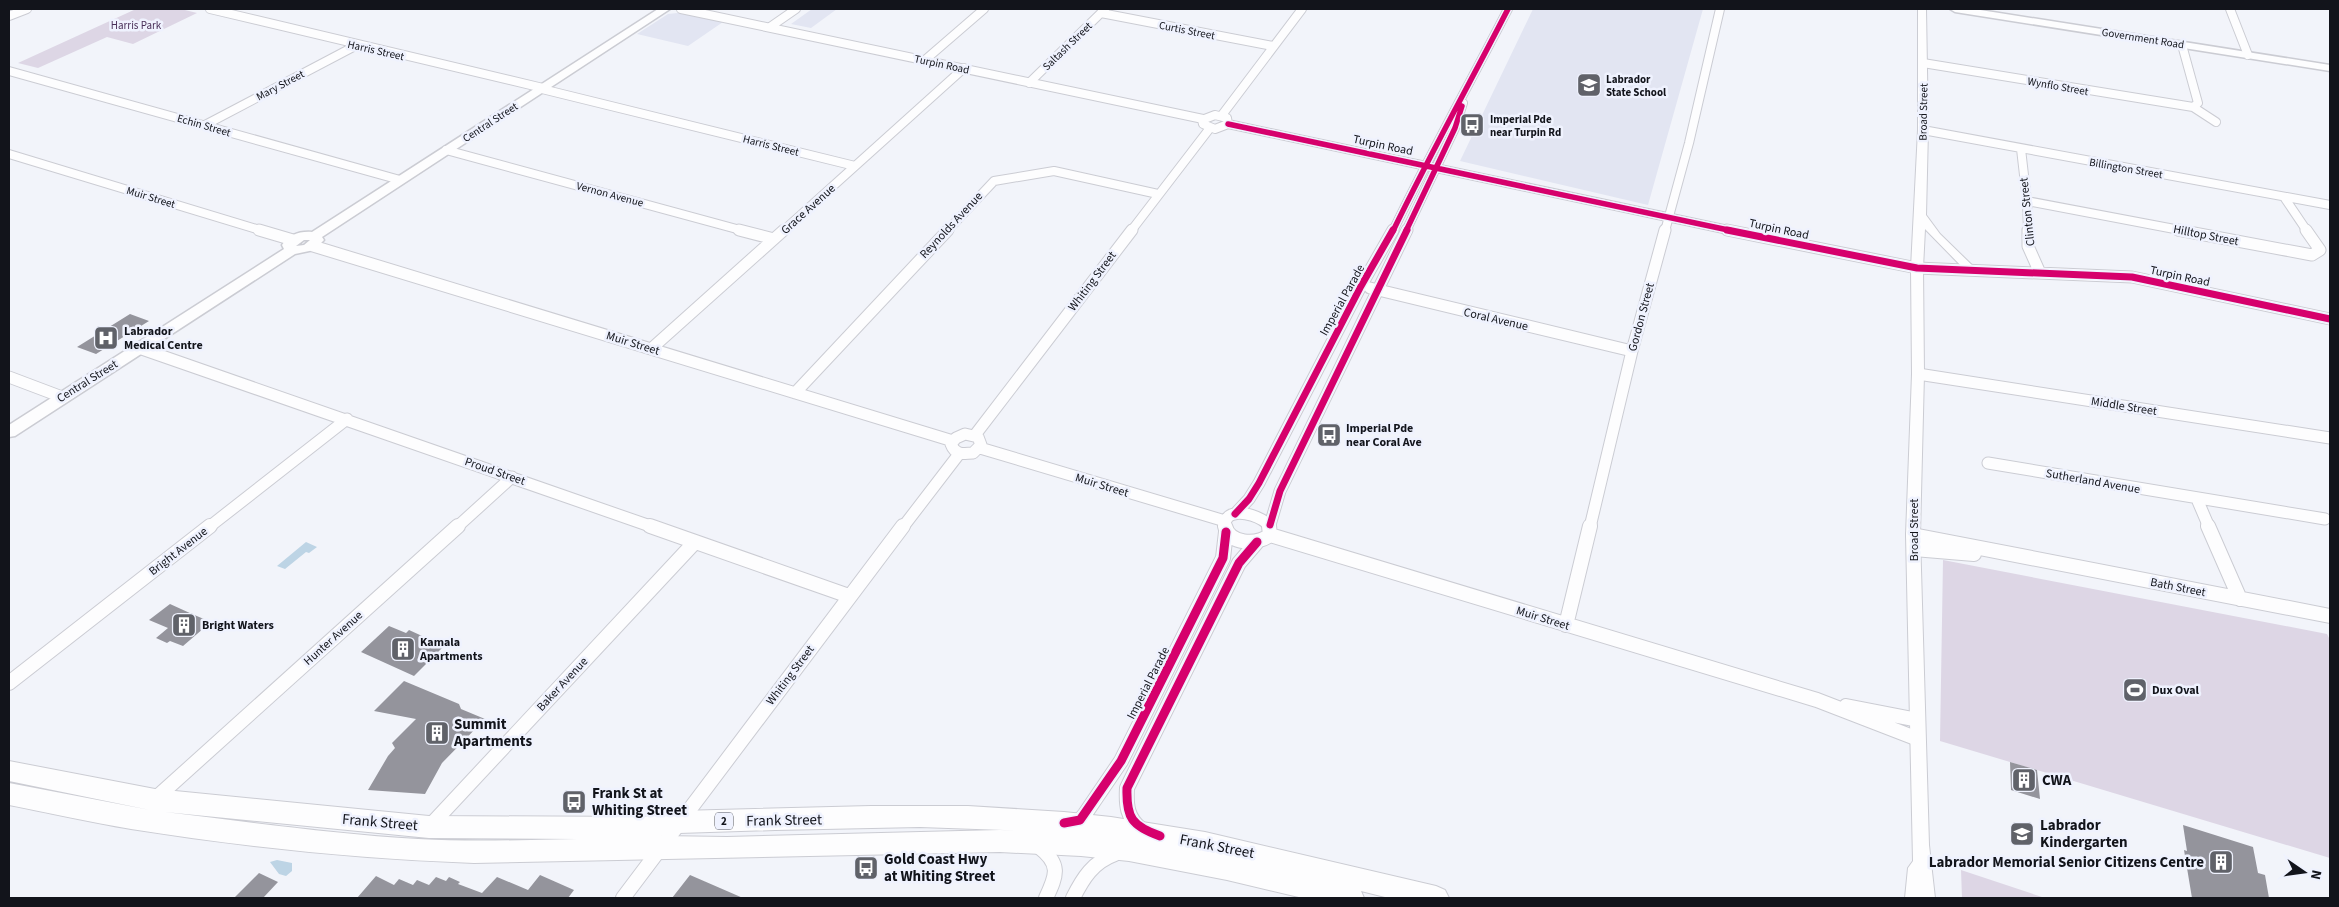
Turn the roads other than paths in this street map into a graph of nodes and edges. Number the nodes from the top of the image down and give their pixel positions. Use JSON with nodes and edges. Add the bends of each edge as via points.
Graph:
{"nodes":[{"id":1,"x":27,"y":9,"type":"edge"},
{"id":2,"x":210,"y":9,"type":"edge"},
{"id":3,"x":665,"y":9,"type":"edge"},
{"id":4,"x":681,"y":9,"type":"edge"},
{"id":5,"x":796,"y":9,"type":"edge"},
{"id":6,"x":984,"y":9,"type":"edge"},
{"id":7,"x":1302,"y":9,"type":"edge"},
{"id":8,"x":1508,"y":9,"type":"edge"},
{"id":9,"x":1720,"y":9,"type":"edge"},
{"id":10,"x":1922,"y":9,"type":"edge"},
{"id":11,"x":1963,"y":9,"type":"edge"},
{"id":12,"x":2230,"y":9,"type":"edge"},
{"id":13,"x":1103,"y":11,"type":"edge"},
{"id":14,"x":9,"y":16,"type":"edge"},
{"id":15,"x":770,"y":27,"type":"junction"},
{"id":16,"x":357,"y":45,"type":"junction"},
{"id":17,"x":2182,"y":45,"type":"junction"},
{"id":18,"x":1274,"y":46,"type":"junction"},
{"id":19,"x":2248,"y":55,"type":"junction"},
{"id":20,"x":925,"y":60,"type":"junction"},
{"id":21,"x":1923,"y":63,"type":"junction"},
{"id":22,"x":964,"y":68,"type":"junction"},
{"id":23,"x":2330,"y":68,"type":"edge"},
{"id":24,"x":9,"y":70,"type":"edge"},
{"id":25,"x":1029,"y":83,"type":"junction"},
{"id":26,"x":542,"y":88,"type":"junction"},
{"id":27,"x":1465,"y":94,"type":"junction"},
{"id":28,"x":2193,"y":108,"type":"junction"},
{"id":29,"x":1222,"y":116,"type":"junction"},
{"id":30,"x":1203,"y":119,"type":"junction"},
{"id":31,"x":2216,"y":122,"type":"dead end"},
{"id":32,"x":1228,"y":124,"type":"junction"},
{"id":33,"x":204,"y":125,"type":"junction"},
{"id":34,"x":1210,"y":128,"type":"junction"},
{"id":35,"x":1923,"y":130,"type":"junction"},
{"id":36,"x":2020,"y":149,"type":"junction"},
{"id":37,"x":446,"y":150,"type":"junction"},
{"id":38,"x":9,"y":154,"type":"edge"},
{"id":39,"x":1424,"y":165,"type":"junction"},
{"id":40,"x":855,"y":166,"type":"junction"},
{"id":41,"x":1436,"y":168,"type":"junction"},
{"id":42,"x":400,"y":180,"type":"junction"},
{"id":43,"x":1158,"y":194,"type":"junction"},
{"id":44,"x":2284,"y":197,"type":"junction"},
{"id":45,"x":2026,"y":201,"type":"junction"},
{"id":46,"x":2330,"y":206,"type":"edge"},
{"id":47,"x":1920,"y":215,"type":"junction"},
{"id":48,"x":1669,"y":217,"type":"junction"},
{"id":49,"x":774,"y":239,"type":"junction"},
{"id":50,"x":313,"y":241,"type":"junction"},
{"id":51,"x":292,"y":245,"type":"junction"},
{"id":52,"x":1917,"y":268,"type":"junction"},
{"id":53,"x":1972,"y":271,"type":"junction"},
{"id":54,"x":2040,"y":272,"type":"junction"},
{"id":55,"x":1361,"y":286,"type":"junction"},
{"id":56,"x":1377,"y":290,"type":"junction"},
{"id":57,"x":2330,"y":319,"type":"edge"},
{"id":58,"x":139,"y":348,"type":"junction"},
{"id":59,"x":1328,"y":348,"type":"junction"},
{"id":60,"x":651,"y":349,"type":"junction"},
{"id":61,"x":1632,"y":351,"type":"junction"},
{"id":62,"x":1348,"y":353,"type":"junction"},
{"id":63,"x":1918,"y":374,"type":"junction"},
{"id":64,"x":9,"y":378,"type":"edge"},
{"id":65,"x":795,"y":393,"type":"junction"},
{"id":66,"x":62,"y":397,"type":"junction"},
{"id":67,"x":347,"y":419,"type":"junction"},
{"id":68,"x":9,"y":432,"type":"edge"},
{"id":69,"x":975,"y":435,"type":"junction"},
{"id":70,"x":2330,"y":438,"type":"edge"},
{"id":71,"x":953,"y":440,"type":"junction"},
{"id":72,"x":980,"y":448,"type":"junction"},
{"id":73,"x":959,"y":454,"type":"junction"},
{"id":74,"x":1988,"y":462,"type":"dead end"},
{"id":75,"x":512,"y":477,"type":"junction"},
{"id":76,"x":2197,"y":499,"type":"junction"},
{"id":77,"x":2325,"y":519,"type":"dead end"},
{"id":78,"x":1228,"y":523,"type":"junction"},
{"id":79,"x":1270,"y":530,"type":"junction"},
{"id":80,"x":695,"y":542,"type":"junction"},
{"id":81,"x":1257,"y":542,"type":"junction"},
{"id":82,"x":1914,"y":542,"type":"junction"},
{"id":83,"x":849,"y":596,"type":"junction"},
{"id":84,"x":2240,"y":599,"type":"junction"},
{"id":85,"x":2330,"y":616,"type":"edge"},
{"id":86,"x":1566,"y":625,"type":"junction"},
{"id":87,"x":1180,"y":644,"type":"junction"},
{"id":88,"x":1196,"y":649,"type":"junction"},
{"id":89,"x":9,"y":683,"type":"edge"},
{"id":90,"x":1817,"y":700,"type":"junction"},
{"id":91,"x":1918,"y":720,"type":"junction"},
{"id":92,"x":1918,"y":738,"type":"junction"},
{"id":93,"x":9,"y":771,"type":"edge"},
{"id":94,"x":9,"y":794,"type":"edge"},
{"id":95,"x":155,"y":800,"type":"junction"},
{"id":96,"x":679,"y":822,"type":"junction"},
{"id":97,"x":1064,"y":823,"type":"junction"},
{"id":98,"x":429,"y":827,"type":"junction"},
{"id":99,"x":1160,"y":836,"type":"junction"},
{"id":100,"x":1032,"y":842,"type":"junction"},
{"id":101,"x":1920,"y":845,"type":"junction"},
{"id":102,"x":662,"y":846,"type":"junction"},
{"id":103,"x":1129,"y":850,"type":"junction"},
{"id":104,"x":623,"y":898,"type":"edge"},
{"id":105,"x":1046,"y":898,"type":"edge"},
{"id":106,"x":1074,"y":898,"type":"edge"},
{"id":107,"x":1350,"y":898,"type":"edge"},
{"id":108,"x":1436,"y":898,"type":"edge"},
{"id":109,"x":1914,"y":898,"type":"edge"},
{"id":110,"x":1926,"y":898,"type":"edge"}],
"edges":[{"from":1,"to":14,"type":"street"},
{"from":2,"to":16,"type":"street","name":"Harris Street"},
{"from":3,"to":26,"type":"main road","name":"Central Street"},
{"from":4,"to":15,"type":"street","name":"Turpin Road"},
{"from":5,"to":15,"type":"street"},
{"from":6,"to":20,"type":"street"},
{"from":7,"to":18,"type":"street"},
{"from":8,"to":27,"type":"street","name":"Imperial Parade"},
{"from":9,"to":48,"type":"street","name":"Gordon Street"},
{"from":10,"to":21,"type":"street","name":"Broad Street"},
{"from":11,"to":17,"type":"main road","name":"Government Road"},
{"from":12,"to":19,"type":"street"},
{"from":13,"to":18,"type":"street","name":"Curtis Street"},
{"from":13,"to":25,"type":"street","name":"Saltash Street"},
{"from":15,"to":20,"type":"street","name":"Turpin Road"},
{"from":16,"to":26,"type":"street","name":"Harris Street"},
{"from":16,"to":33,"type":"street","name":"Mary Street"},
{"from":17,"to":19,"type":"main road","name":"Government Road"},
{"from":17,"to":28,"type":"street","via":[[2198,103]]},
{"from":18,"to":29,"type":"street"},
{"from":19,"to":23,"type":"main road","name":"Government Road"},
{"from":20,"to":22,"type":"street","name":"Turpin Road"},
{"from":21,"to":28,"type":"street","name":"Wynflo Street"},
{"from":21,"to":35,"type":"street","name":"Broad Street"},
{"from":22,"to":25,"type":"street","name":"Turpin Road"},
{"from":22,"to":40,"type":"street","name":"Grace Avenue"},
{"from":24,"to":33,"type":"street","name":"Echin Street"},
{"from":25,"to":30,"type":"street","name":"Turpin Road"},
{"from":26,"to":37,"type":"main road","name":"Central Street"},
{"from":26,"to":40,"type":"street","name":"Harris Street"},
{"from":27,"to":39,"type":"street","name":"Imperial Parade"},
{"from":27,"to":41,"type":"street","name":"Imperial Parade","via":[[1455,128]]},
{"from":28,"to":31,"type":"street"},
{"from":29,"to":30,"type":"street","via":[[1211,115]]},
{"from":29,"to":32,"type":"street","via":[[1228,119]]},
{"from":30,"to":34,"type":"street","via":[[1203,124]]},
{"from":32,"to":34,"type":"street"},
{"from":32,"to":39,"type":"street","name":"Turpin Road"},
{"from":33,"to":42,"type":"street","name":"Echin Street"},
{"from":34,"to":43,"type":"street","name":"Whiting Street"},
{"from":35,"to":36,"type":"street","name":"Billington Street"},
{"from":35,"to":47,"type":"street","name":"Broad Street"},
{"from":36,"to":44,"type":"street","name":"Billington Street"},
{"from":36,"to":45,"type":"street","name":"Clinton Street"},
{"from":37,"to":42,"type":"main road","name":"Central Street"},
{"from":37,"to":49,"type":"street","name":"Vernon Avenue"},
{"from":38,"to":51,"type":"street","name":"Muir Street"},
{"from":39,"to":41,"type":"street","name":"Turpin Road"},
{"from":39,"to":55,"type":"street","name":"Imperial Parade","via":[[1387,243]]},
{"from":40,"to":49,"type":"street","name":"Grace Avenue"},
{"from":41,"to":48,"type":"street","name":"Turpin Road"},
{"from":41,"to":56,"type":"street","name":"Imperial Parade"},
{"from":42,"to":50,"type":"main road","name":"Central Street"},
{"from":43,"to":65,"type":"street","name":"Reynolds Avenue","via":[[1054,170],[994,181]]},
{"from":43,"to":69,"type":"street","name":"Whiting Street"},
{"from":44,"to":45,"type":"street","name":"Hilltop Street","via":[[2320,250],[2312,255]]},
{"from":44,"to":46,"type":"street","name":"Billington Street"},
{"from":45,"to":54,"type":"street","name":"Clinton Street","via":[[2028,246]]},
{"from":47,"to":52,"type":"street","name":"Broad Street"},
{"from":47,"to":53,"type":"street","via":[[1936,236]]},
{"from":48,"to":52,"type":"street","name":"Turpin Road"},
{"from":48,"to":61,"type":"street","name":"Gordon Street"},
{"from":49,"to":60,"type":"street","name":"Grace Avenue"},
{"from":50,"to":51,"type":"main road","via":[[300,250]]},
{"from":50,"to":60,"type":"street","name":"Muir Street"},
{"from":51,"to":58,"type":"main road","name":"Central Street"},
{"from":52,"to":53,"type":"street","name":"Turpin Road"},
{"from":52,"to":63,"type":"street","name":"Broad Street"},
{"from":53,"to":54,"type":"street","name":"Turpin Road"},
{"from":54,"to":57,"type":"street","name":"Turpin Road","via":[[2132,277]]},
{"from":55,"to":56,"type":"street","name":"Coral Avenue"},
{"from":55,"to":59,"type":"street","name":"Imperial Parade"},
{"from":56,"to":61,"type":"street","name":"Coral Avenue"},
{"from":56,"to":62,"type":"street","name":"Imperial Parade"},
{"from":58,"to":66,"type":"main road","name":"Central Street"},
{"from":58,"to":67,"type":"street","name":"Proud Street"},
{"from":59,"to":62,"type":"street"},
{"from":59,"to":78,"type":"street","name":"Imperial Parade","via":[[1259,483]]},
{"from":60,"to":65,"type":"street","name":"Muir Street"},
{"from":61,"to":86,"type":"street","name":"Gordon Street"},
{"from":62,"to":79,"type":"street","name":"Imperial Parade","via":[[1280,491],[1273,508]]},
{"from":63,"to":70,"type":"street","name":"Middle Street"},
{"from":63,"to":82,"type":"street","name":"Broad Street"},
{"from":64,"to":66,"type":"street"},
{"from":65,"to":71,"type":"street","name":"Muir Street"},
{"from":66,"to":68,"type":"main road","name":"Central Street"},
{"from":67,"to":75,"type":"street","name":"Proud Street"},
{"from":67,"to":89,"type":"street","name":"Bright Avenue"},
{"from":69,"to":71,"type":"street","via":[[965,434]]},
{"from":69,"to":72,"type":"street","via":[[981,442]]},
{"from":71,"to":73,"type":"street","via":[[951,447]]},
{"from":72,"to":73,"type":"street","via":[[969,454]]},
{"from":72,"to":78,"type":"street","name":"Muir Street"},
{"from":73,"to":83,"type":"street","name":"Whiting Street"},
{"from":74,"to":76,"type":"street","name":"Sutherland Avenue"},
{"from":75,"to":80,"type":"street","name":"Proud Street"},
{"from":75,"to":95,"type":"street","name":"Hunter Avenue"},
{"from":76,"to":77,"type":"street","name":"Sutherland Avenue"},
{"from":76,"to":84,"type":"street"},
{"from":78,"to":79,"type":"street","name":"Muir Street","via":[[1255,517],[1264,520]]},
{"from":78,"to":81,"type":"street","via":[[1235,538]]},
{"from":78,"to":87,"type":"street","name":"Imperial Parade","via":[[1223,558]]},
{"from":79,"to":81,"type":"street","via":[[1264,540]]},
{"from":79,"to":86,"type":"street","name":"Muir Street"},
{"from":80,"to":83,"type":"street","name":"Proud Street"},
{"from":80,"to":98,"type":"street","name":"Baker Avenue"},
{"from":81,"to":88,"type":"street","via":[[1239,563]]},
{"from":82,"to":84,"type":"street","name":"Bath Street","via":[[2026,558]]},
{"from":82,"to":91,"type":"street","name":"Broad Street"},
{"from":83,"to":96,"type":"street","name":"Whiting Street"},
{"from":84,"to":85,"type":"street","name":"Bath Street"},
{"from":86,"to":90,"type":"street","name":"Muir Street"},
{"from":87,"to":88,"type":"street"},
{"from":87,"to":97,"type":"street","name":"Imperial Parade","via":[[1121,761],[1080,820]]},
{"from":88,"to":99,"type":"street","via":[[1127,788],[1126,807],[1130,819],[1139,828]]},
{"from":90,"to":91,"type":"street","name":"Muir Street"},
{"from":90,"to":92,"type":"street","name":"Muir Street"},
{"from":91,"to":92,"type":"street","name":"Broad Street"},
{"from":92,"to":101,"type":"street","name":"Broad Street"},
{"from":93,"to":95,"type":"highway","name":"Frank Street","number":"2"},
{"from":94,"to":102,"type":"highway","name":"Frank Street","number":"2","via":[[131,818],[340,844],[474,852]]},
{"from":95,"to":98,"type":"highway","name":"Frank Street","number":"2"},
{"from":96,"to":97,"type":"highway","name":"Frank Street","number":"2","via":[[957,816]]},
{"from":96,"to":98,"type":"highway","name":"Frank Street","number":"2","via":[[642,828]]},
{"from":96,"to":102,"type":"street","name":"Whiting Street"},
{"from":97,"to":99,"type":"highway","name":"Frank Street","number":"2"},
{"from":99,"to":108,"type":"highway","name":"Frank Street","number":"2","via":[[1221,846]]},
{"from":100,"to":102,"type":"highway","name":"Frank Street","number":"2","via":[[727,848]]},
{"from":100,"to":103,"type":"highway","name":"Frank Street","number":"2"},
{"from":100,"to":105,"type":"street","via":[[1050,855],[1055,864],[1056,876]]},
{"from":101,"to":109,"type":"street","name":"Broad Street"},
{"from":101,"to":110,"type":"street","name":"Broad Street"},
{"from":102,"to":104,"type":"street","name":"Whiting Street"},
{"from":103,"to":106,"type":"street","via":[[1097,860]]},
{"from":103,"to":107,"type":"highway","name":"Frank Street","number":"2","via":[[1227,868]]}]}
